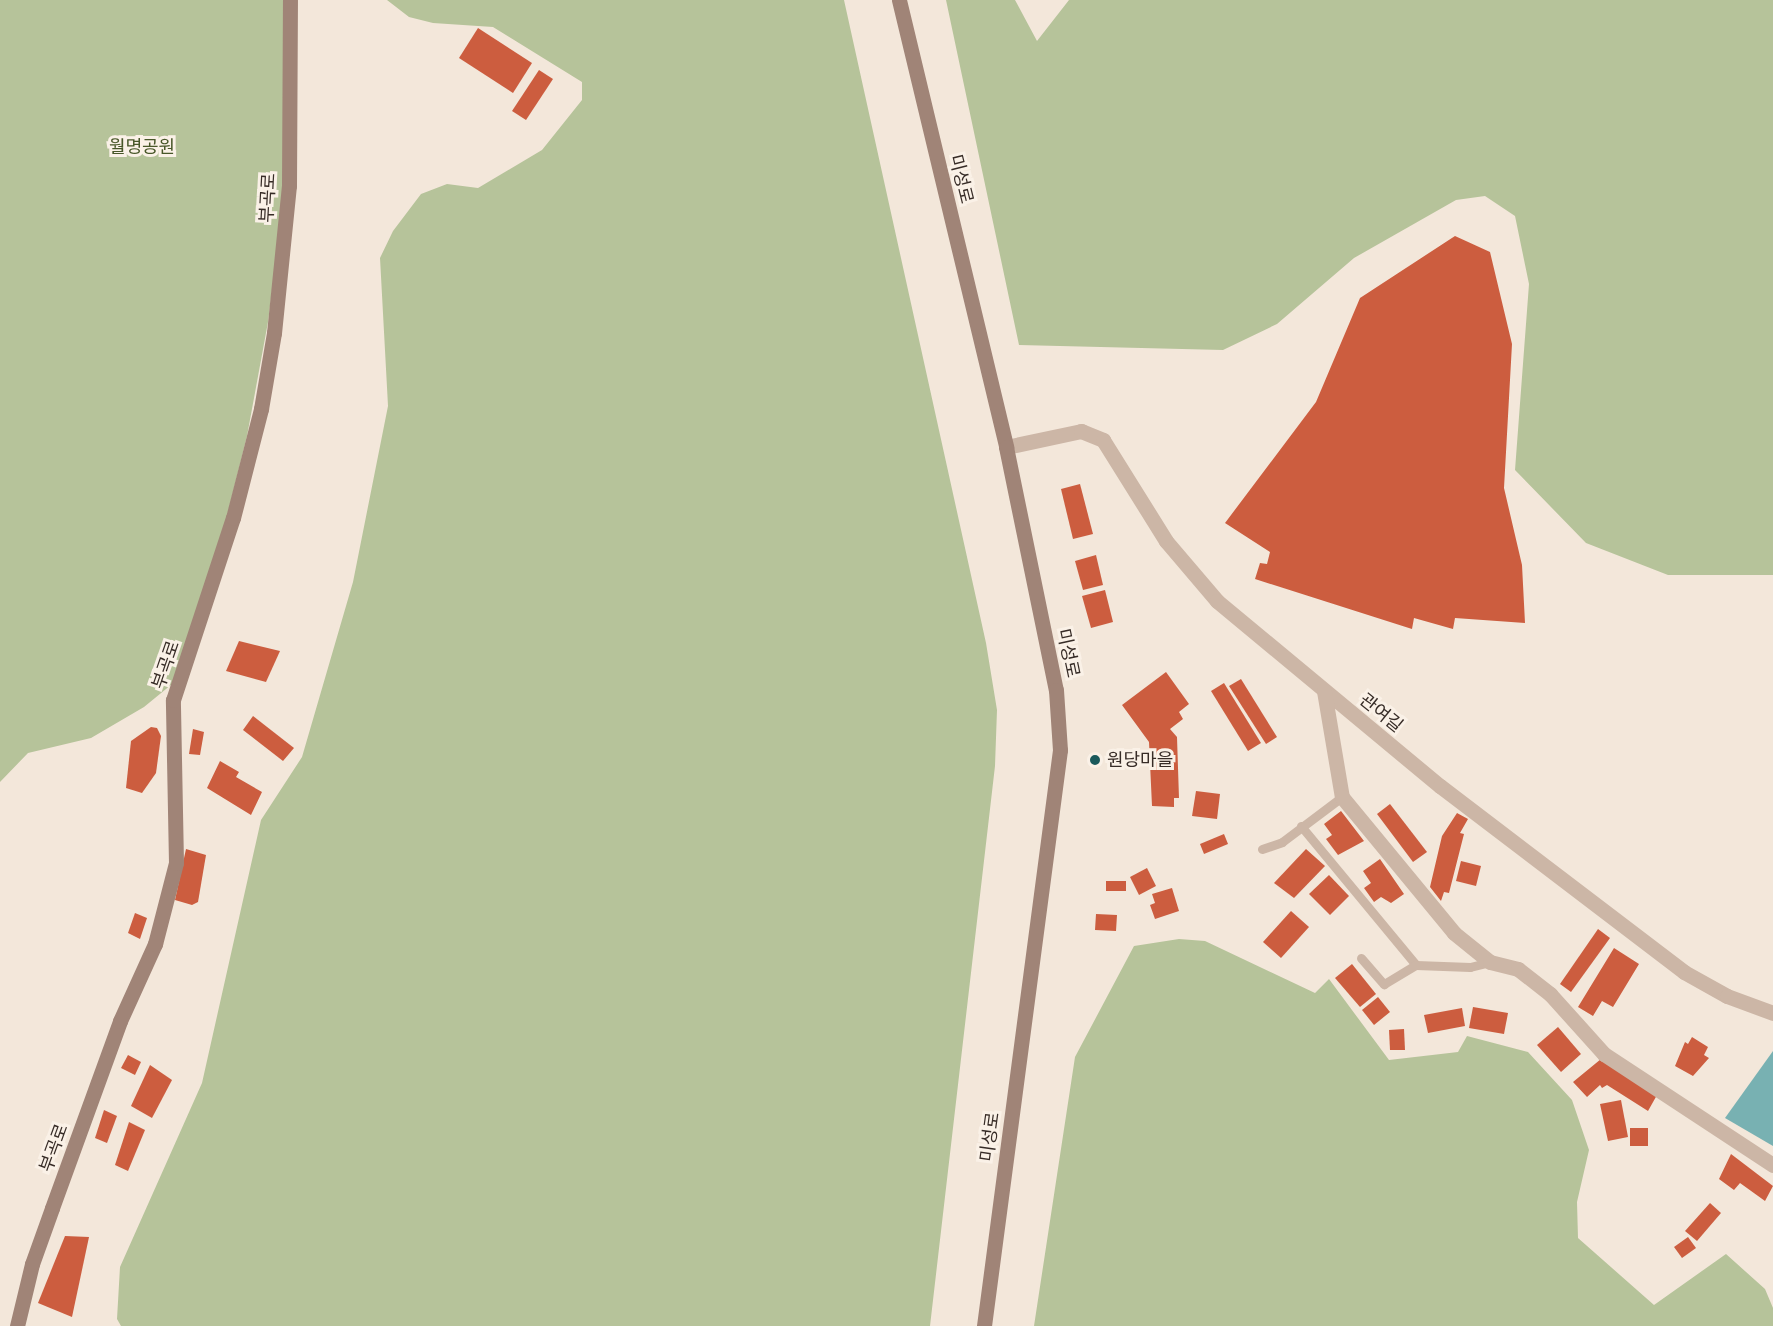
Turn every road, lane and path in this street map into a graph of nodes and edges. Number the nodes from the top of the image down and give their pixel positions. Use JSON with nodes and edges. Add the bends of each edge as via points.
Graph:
{"nodes":[{"id":1,"x":290,"y":0,"type":"edge"},
{"id":2,"x":899,"y":0,"type":"edge"},
{"id":3,"x":1006,"y":447,"type":"junction"},
{"id":4,"x":1323,"y":691,"type":"junction"},
{"id":5,"x":1342,"y":797,"type":"junction"},
{"id":6,"x":1302,"y":826,"type":"junction"},
{"id":7,"x":1262,"y":849,"type":"dead end"},
{"id":8,"x":1361,"y":958,"type":"dead end"},
{"id":9,"x":1490,"y":962,"type":"junction"},
{"id":10,"x":1416,"y":965,"type":"junction"},
{"id":11,"x":1773,"y":1012,"type":"edge"},
{"id":12,"x":1773,"y":1165,"type":"edge"},
{"id":13,"x":17,"y":1326,"type":"edge"},
{"id":14,"x":984,"y":1326,"type":"edge"}],
"edges":[{"from":1,"to":13,"type":"street","name":"부곡로","via":[[289,186],[275,321],[261,409],[233,518],[173,700],[176,863],[155,944],[120,1021],[44,1230]]},
{"from":2,"to":3,"type":"street","name":"미성로"},
{"from":3,"to":4,"type":"street","name":"관여길","via":[[1081,431],[1103,440],[1166,541],[1217,601]]},
{"from":3,"to":14,"type":"street","name":"미성로","via":[[1056,690],[1060,750]]},
{"from":4,"to":5,"type":"street"},
{"from":4,"to":11,"type":"street","name":"관여길","via":[[1684,972],[1726,996]]},
{"from":5,"to":6,"type":"lane"},
{"from":5,"to":9,"type":"street","via":[[1454,933]]},
{"from":6,"to":7,"type":"lane","via":[[1282,842]]},
{"from":6,"to":10,"type":"lane"},
{"from":8,"to":10,"type":"lane","via":[[1384,984]]},
{"from":9,"to":10,"type":"lane","via":[[1470,967]]},
{"from":9,"to":12,"type":"street","via":[[1518,969],[1550,994],[1604,1054]]}]}
